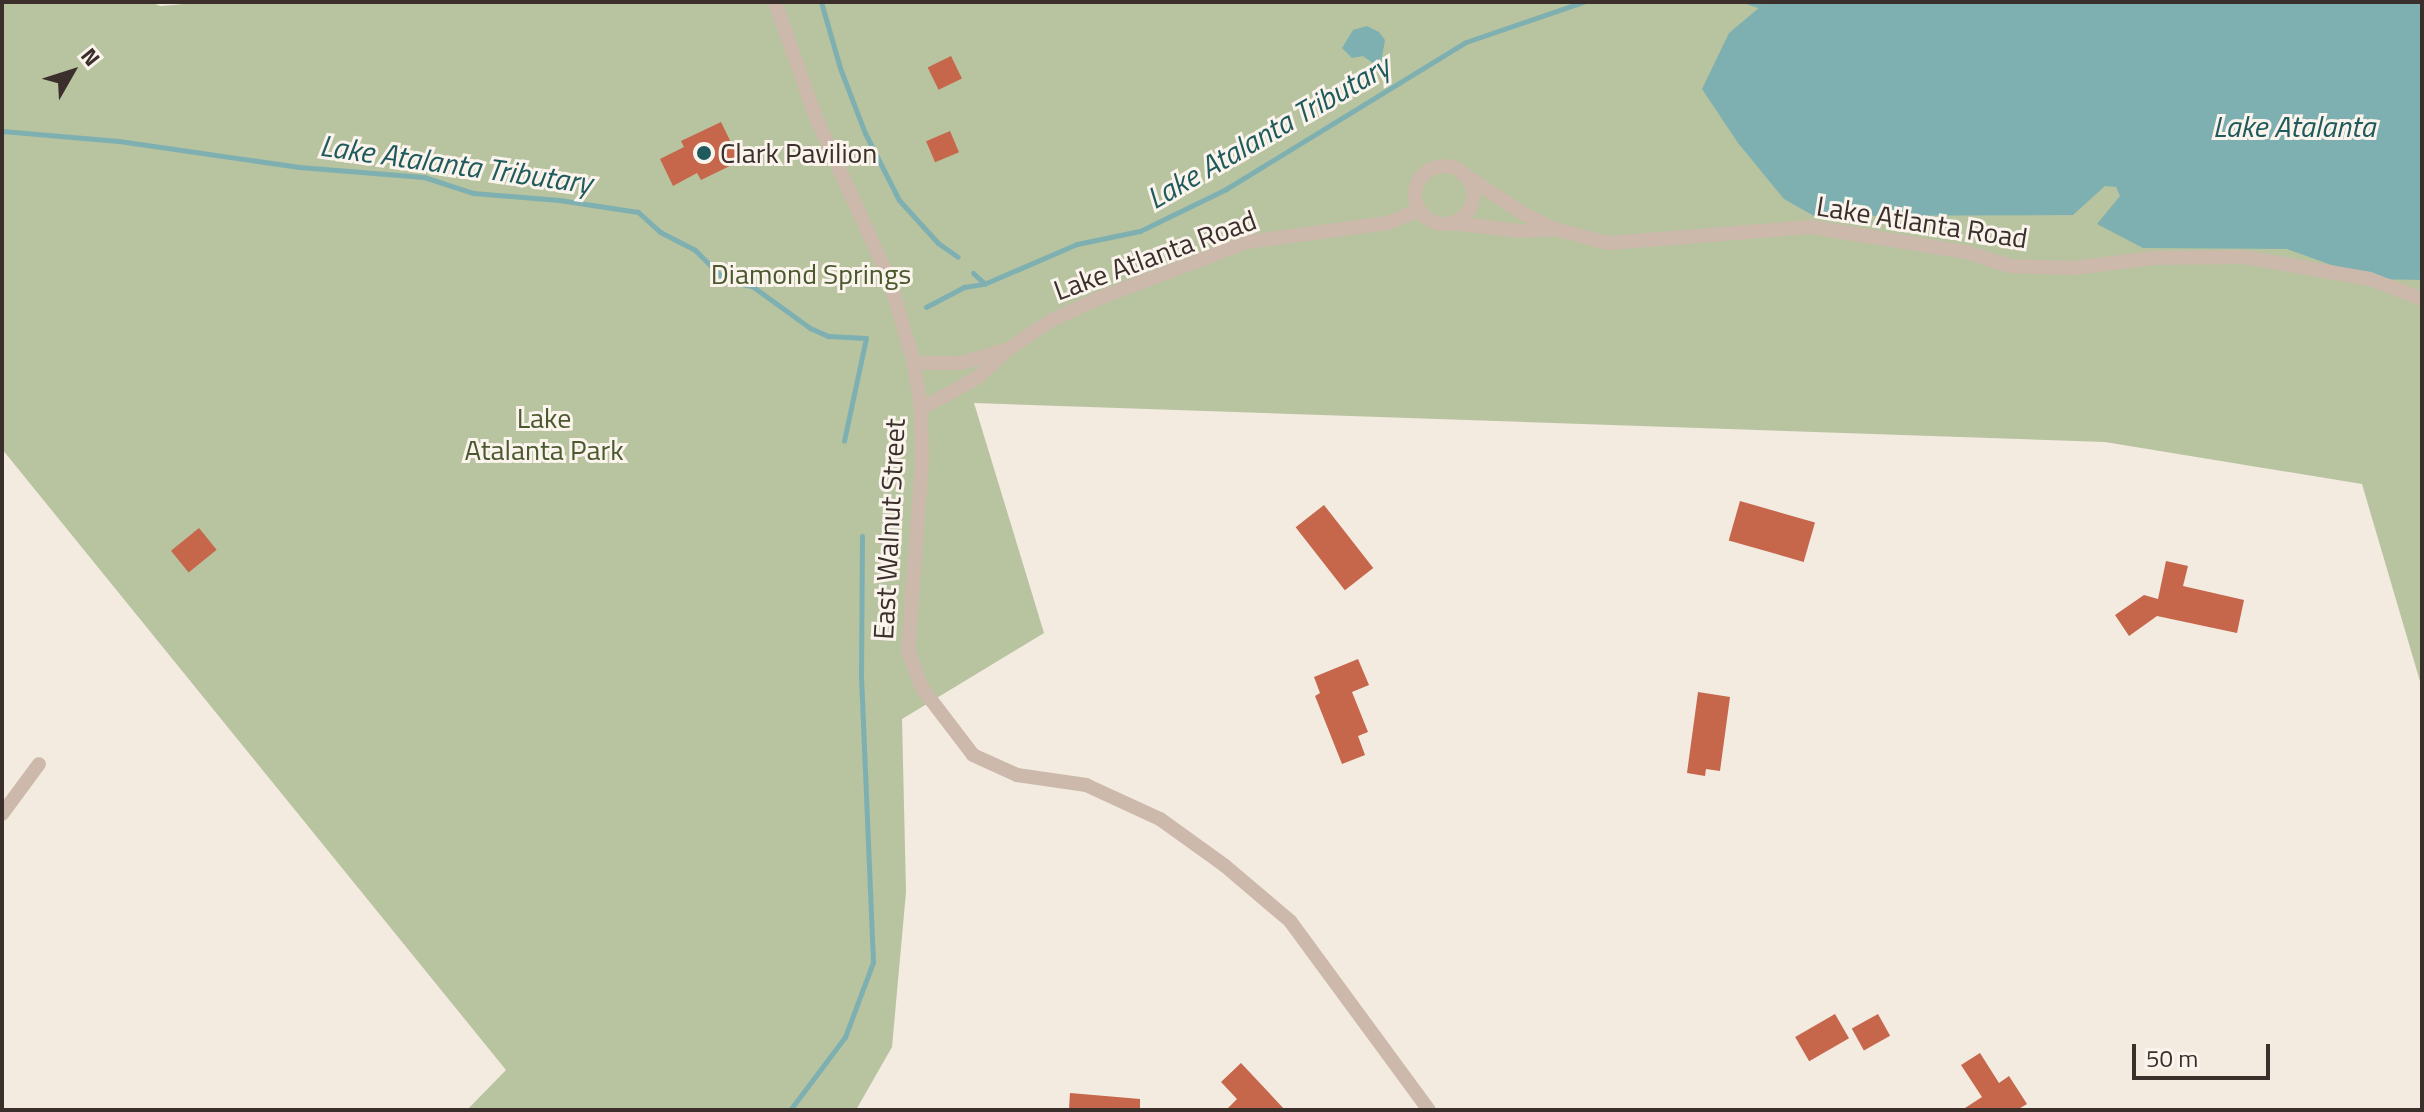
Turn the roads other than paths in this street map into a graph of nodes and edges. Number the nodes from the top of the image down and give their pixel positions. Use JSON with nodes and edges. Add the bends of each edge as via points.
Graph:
{"nodes":[{"id":1,"x":775,"y":2,"type":"edge"},
{"id":2,"x":1466,"y":176,"type":"junction"},
{"id":3,"x":1419,"y":210,"type":"junction"},
{"id":4,"x":1453,"y":223,"type":"junction"},
{"id":5,"x":1554,"y":229,"type":"junction"},
{"id":6,"x":2422,"y":299,"type":"edge"},
{"id":7,"x":1009,"y":349,"type":"junction"},
{"id":8,"x":914,"y":363,"type":"junction"},
{"id":9,"x":921,"y":409,"type":"junction"},
{"id":10,"x":39,"y":764,"type":"dead end"},
{"id":11,"x":2,"y":814,"type":"edge"},
{"id":12,"x":1429,"y":1110,"type":"edge"}],
"edges":[{"from":1,"to":8,"type":"street","name":"East Walnut Street","via":[[816,118],[889,278]]},
{"from":2,"to":3,"type":"street","via":[[1450,167],[1431,169],[1418,182]]},
{"from":2,"to":4,"type":"street","via":[[1472,203]]},
{"from":2,"to":5,"type":"street","name":"Lake Atlanta Road"},
{"from":3,"to":4,"type":"street","via":[[1434,222]]},
{"from":3,"to":7,"type":"street","name":"Lake Atlanta Road","via":[[1388,223],[1247,242],[1097,299],[1050,321]]},
{"from":4,"to":5,"type":"street","name":"Lake Atlanta Road","via":[[1520,231]]},
{"from":5,"to":6,"type":"street","name":"Lake Atlanta Road","via":[[1608,243],[1811,227],[1966,252],[2010,266],[2074,268],[2152,258],[2244,257],[2370,279]]},
{"from":7,"to":8,"type":"street","name":"Lake Atlanta Road","via":[[962,363]]},
{"from":7,"to":9,"type":"street","name":"Lake Atlanta Road","via":[[978,377]]},
{"from":8,"to":9,"type":"street","name":"East Walnut Street"},
{"from":9,"to":12,"type":"street","name":"East Walnut Street","via":[[908,651],[922,688],[947,724],[973,755],[1017,775],[1086,785],[1160,819],[1224,865],[1290,921]]},
{"from":10,"to":11,"type":"street"}]}
